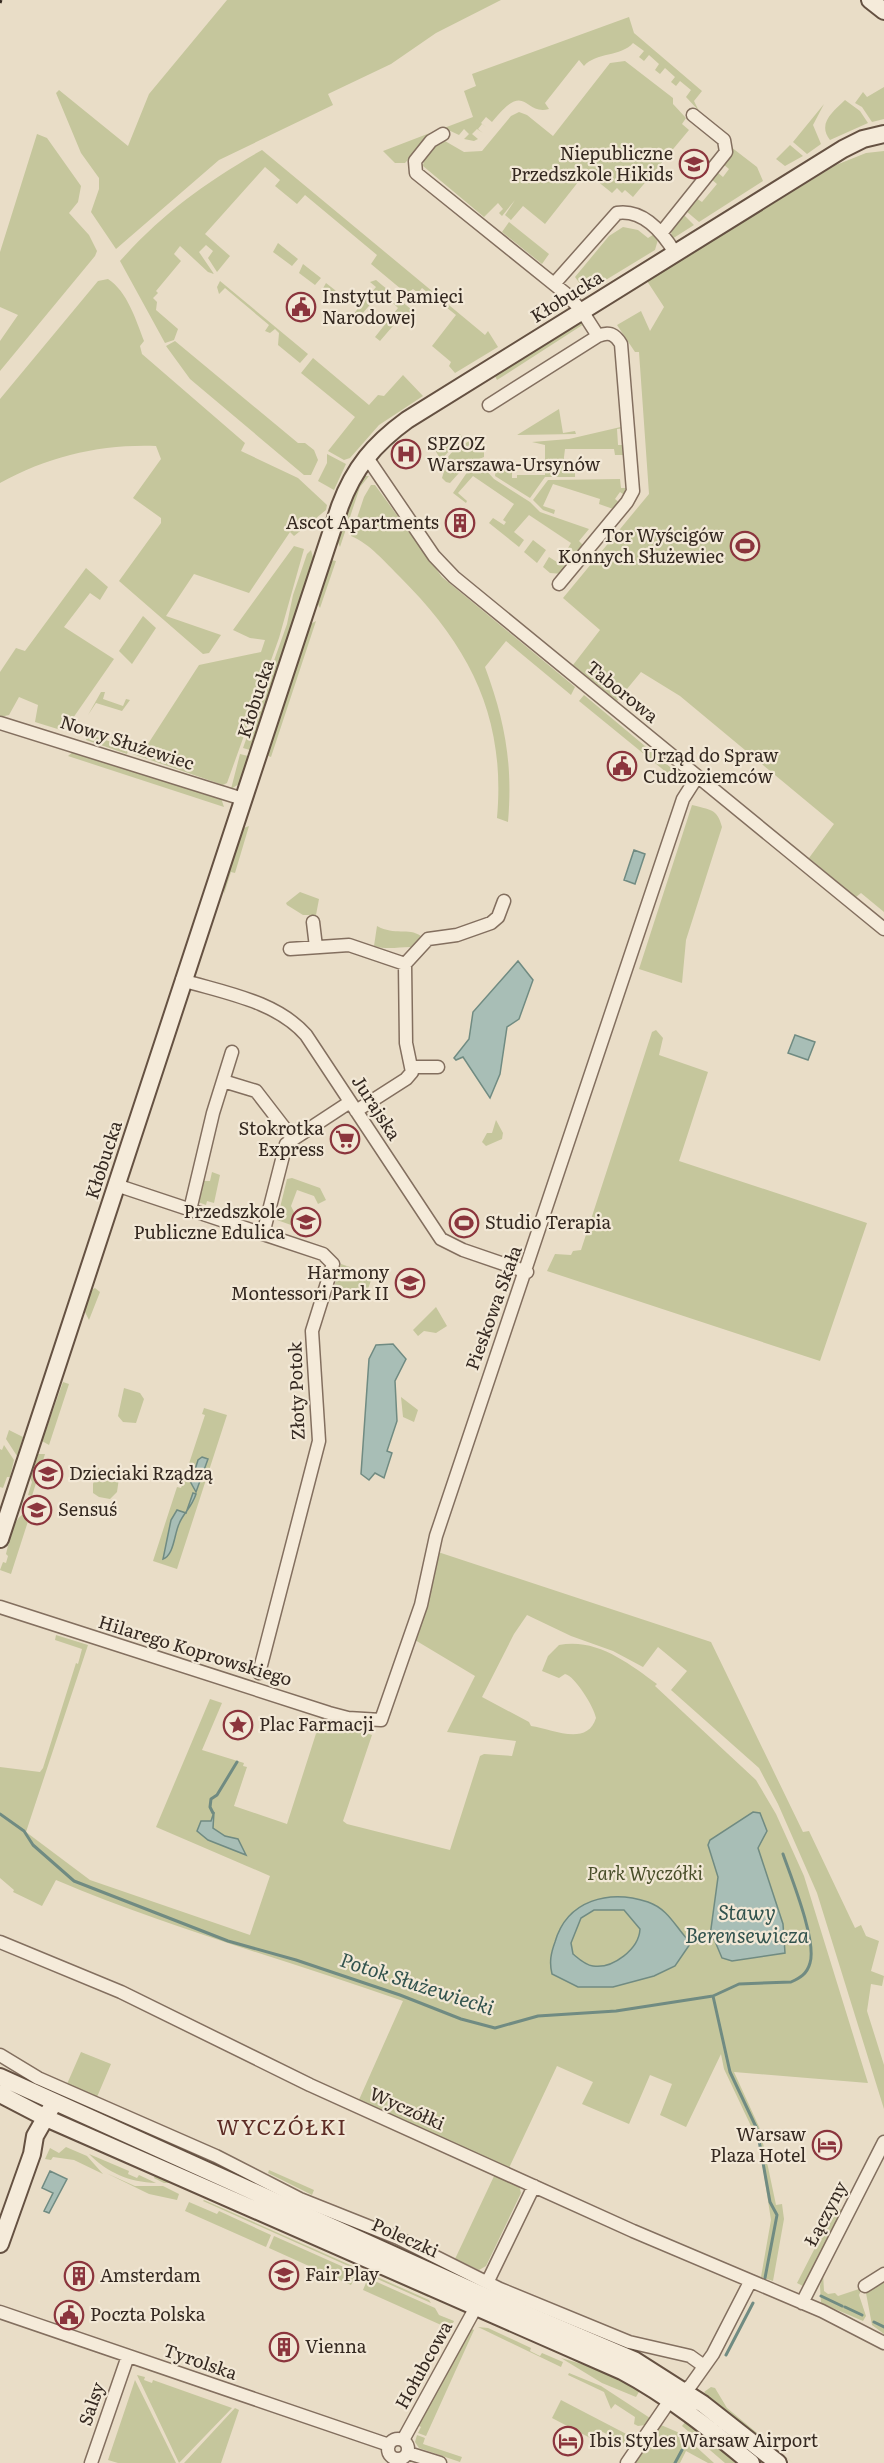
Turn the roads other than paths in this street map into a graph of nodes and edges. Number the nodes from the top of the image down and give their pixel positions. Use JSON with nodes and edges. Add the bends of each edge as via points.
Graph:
{"nodes":[{"id":1,"x":870,"y":0,"type":"edge"},
{"id":2,"x":884,"y":11,"type":"edge"},
{"id":3,"x":693,"y":115,"type":"dead end"},
{"id":4,"x":443,"y":134,"type":"dead end"},
{"id":5,"x":884,"y":134,"type":"edge"},
{"id":6,"x":662,"y":232,"type":"junction"},
{"id":7,"x":675,"y":253,"type":"junction"},
{"id":8,"x":555,"y":284,"type":"junction"},
{"id":9,"x":582,"y":311,"type":"junction"},
{"id":10,"x":598,"y":336,"type":"junction"},
{"id":11,"x":489,"y":405,"type":"dead end"},
{"id":12,"x":366,"y":456,"type":"junction"},
{"id":13,"x":559,"y":584,"type":"dead end"},
{"id":14,"x":0,"y":723,"type":"edge"},
{"id":15,"x":697,"y":777,"type":"junction"},
{"id":16,"x":243,"y":800,"type":"junction"},
{"id":17,"x":504,"y":901,"type":"dead end"},
{"id":18,"x":314,"y":922,"type":"dead end"},
{"id":19,"x":884,"y":929,"type":"edge"},
{"id":20,"x":316,"y":947,"type":"junction"},
{"id":21,"x":290,"y":949,"type":"dead end"},
{"id":22,"x":405,"y":964,"type":"junction"},
{"id":23,"x":182,"y":980,"type":"junction"},
{"id":24,"x":232,"y":1052,"type":"dead end"},
{"id":25,"x":412,"y":1067,"type":"junction"},
{"id":26,"x":438,"y":1067,"type":"dead end"},
{"id":27,"x":223,"y":1081,"type":"junction"},
{"id":28,"x":353,"y":1107,"type":"junction"},
{"id":29,"x":293,"y":1139,"type":"junction"},
{"id":30,"x":116,"y":1185,"type":"junction"},
{"id":31,"x":190,"y":1210,"type":"junction"},
{"id":32,"x":263,"y":1234,"type":"junction"},
{"id":33,"x":526,"y":1272,"type":"junction"},
{"id":34,"x":0,"y":1539,"type":"edge"},
{"id":35,"x":0,"y":1607,"type":"edge"},
{"id":36,"x":259,"y":1673,"type":"dead end"},
{"id":37,"x":381,"y":1720,"type":"joint"},
{"id":38,"x":0,"y":1942,"type":"edge"},
{"id":39,"x":0,"y":2055,"type":"edge"},
{"id":40,"x":0,"y":2077,"type":"edge"},
{"id":41,"x":0,"y":2094,"type":"edge"},
{"id":42,"x":54,"y":2102,"type":"junction"},
{"id":43,"x":46,"y":2118,"type":"junction"},
{"id":44,"x":884,"y":2142,"type":"edge"},
{"id":45,"x":534,"y":2186,"type":"junction"},
{"id":46,"x":0,"y":2244,"type":"edge"},
{"id":47,"x":884,"y":2274,"type":"edge"},
{"id":48,"x":488,"y":2281,"type":"junction"},
{"id":49,"x":750,"y":2282,"type":"junction"},
{"id":50,"x":866,"y":2286,"type":"dead end"},
{"id":51,"x":802,"y":2303,"type":"junction"},
{"id":52,"x":476,"y":2307,"type":"junction"},
{"id":53,"x":0,"y":2312,"type":"edge"},
{"id":54,"x":884,"y":2343,"type":"edge"},
{"id":55,"x":128,"y":2356,"type":"junction"},
{"id":56,"x":704,"y":2366,"type":"junction"},
{"id":57,"x":684,"y":2391,"type":"junction"},
{"id":58,"x":671,"y":2402,"type":"junction"},
{"id":59,"x":403,"y":2440,"type":"junction"},
{"id":60,"x":389,"y":2445,"type":"junction"},
{"id":61,"x":408,"y":2453,"type":"junction"},
{"id":62,"x":392,"y":2461,"type":"edge"},
{"id":63,"x":91,"y":2463,"type":"edge"},
{"id":64,"x":440,"y":2463,"type":"edge"},
{"id":65,"x":627,"y":2463,"type":"edge"},
{"id":66,"x":750,"y":2463,"type":"edge"},
{"id":67,"x":778,"y":2463,"type":"edge"}],
"edges":[{"from":1,"to":2,"type":"street"},
{"from":3,"to":6,"type":"street","via":[[724,140],[726,152]]},
{"from":4,"to":8,"type":"street","via":[[431,141],[415,161],[416,173]]},
{"from":5,"to":7,"type":"street","name":"Kłobucka","via":[[843,149]]},
{"from":6,"to":7,"type":"street"},
{"from":6,"to":8,"type":"street","via":[[635,214],[617,213]]},
{"from":7,"to":9,"type":"street","name":"Kłobucka"},
{"from":8,"to":9,"type":"street"},
{"from":9,"to":10,"type":"street"},
{"from":9,"to":12,"type":"street","name":"Kłobucka","via":[[407,420]]},
{"from":10,"to":11,"type":"street"},
{"from":10,"to":13,"type":"street","via":[[612,334],[621,344],[633,490]]},
{"from":12,"to":15,"type":"street","name":"Taborowa","via":[[434,556],[454,577]]},
{"from":12,"to":16,"type":"street","name":"Kłobucka","via":[[351,478],[340,506]]},
{"from":14,"to":16,"type":"street","name":"Nowy Służewiec"},
{"from":15,"to":19,"type":"street","name":"Taborowa"},
{"from":15,"to":33,"type":"street","name":"Pieskowa Skała","via":[[683,799]]},
{"from":16,"to":23,"type":"street","name":"Kłobucka"},
{"from":17,"to":22,"type":"street","via":[[491,923],[457,935],[428,939]]},
{"from":18,"to":20,"type":"street"},
{"from":20,"to":21,"type":"street"},
{"from":20,"to":22,"type":"street","via":[[354,946]]},
{"from":22,"to":25,"type":"street","via":[[406,1043]]},
{"from":23,"to":28,"type":"street","name":"Jurajska","via":[[290,1018],[306,1035]]},
{"from":23,"to":30,"type":"street","name":"Kłobucka"},
{"from":24,"to":27,"type":"street"},
{"from":25,"to":26,"type":"street"},
{"from":25,"to":28,"type":"street","via":[[406,1079]]},
{"from":27,"to":29,"type":"street","via":[[256,1091]]},
{"from":27,"to":31,"type":"street"},
{"from":28,"to":29,"type":"street"},
{"from":28,"to":33,"type":"street","name":"Jurajska","via":[[441,1239]]},
{"from":29,"to":32,"type":"street","via":[[286,1144]]},
{"from":30,"to":31,"type":"street","name":"Złoty Potok"},
{"from":30,"to":34,"type":"street","name":"Kłobucka"},
{"from":31,"to":32,"type":"street","name":"Złoty Potok"},
{"from":32,"to":36,"type":"street","name":"Złoty Potok","via":[[327,1255],[333,1267],[312,1330],[319,1441]]},
{"from":33,"to":37,"type":"street","name":"Pieskowa Skała","via":[[438,1528],[421,1605]]},
{"from":35,"to":37,"type":"street","name":"Hilarego Koprowskiego","via":[[329,1713]]},
{"from":38,"to":45,"type":"street","name":"Wyczółki","via":[[121,1992],[310,2085]]},
{"from":39,"to":48,"type":"street","name":"Poleczki","via":[[38,2078]]},
{"from":40,"to":42,"type":"street","name":"Poleczki"},
{"from":41,"to":43,"type":"street","name":"Poleczki"},
{"from":42,"to":43,"type":"street"},
{"from":42,"to":57,"type":"street","name":"Poleczki","via":[[482,2295],[604,2345],[656,2371]]},
{"from":43,"to":46,"type":"street","via":[[35,2136]]},
{"from":43,"to":52,"type":"street","name":"Poleczki"},
{"from":44,"to":51,"type":"street","name":"Łączyny"},
{"from":45,"to":48,"type":"street"},
{"from":45,"to":49,"type":"street","name":"Wyczółki"},
{"from":47,"to":50,"type":"street"},
{"from":48,"to":56,"type":"street","name":"Poleczki","via":[[629,2342],[690,2356]]},
{"from":49,"to":51,"type":"street","name":"Wyczółki"},
{"from":49,"to":56,"type":"street"},
{"from":51,"to":54,"type":"street","name":"Wyczółki"},
{"from":52,"to":58,"type":"street","name":"Poleczki","via":[[622,2371]]},
{"from":52,"to":59,"type":"street","name":"Hołubcowa"},
{"from":53,"to":55,"type":"street","name":"Tyrolska"},
{"from":55,"to":60,"type":"street","name":"Tyrolska"},
{"from":55,"to":63,"type":"street","name":"Salsy"},
{"from":56,"to":57,"type":"street"},
{"from":57,"to":58,"type":"street"},
{"from":57,"to":67,"type":"street","name":"Poleczki"},
{"from":58,"to":65,"type":"street"},
{"from":58,"to":66,"type":"street","name":"Poleczki"},
{"from":59,"to":60,"type":"street","via":[[396,2439]]},
{"from":59,"to":61,"type":"street"},
{"from":60,"to":62,"type":"street"},
{"from":61,"to":62,"type":"street"},
{"from":61,"to":64,"type":"street"}]}
